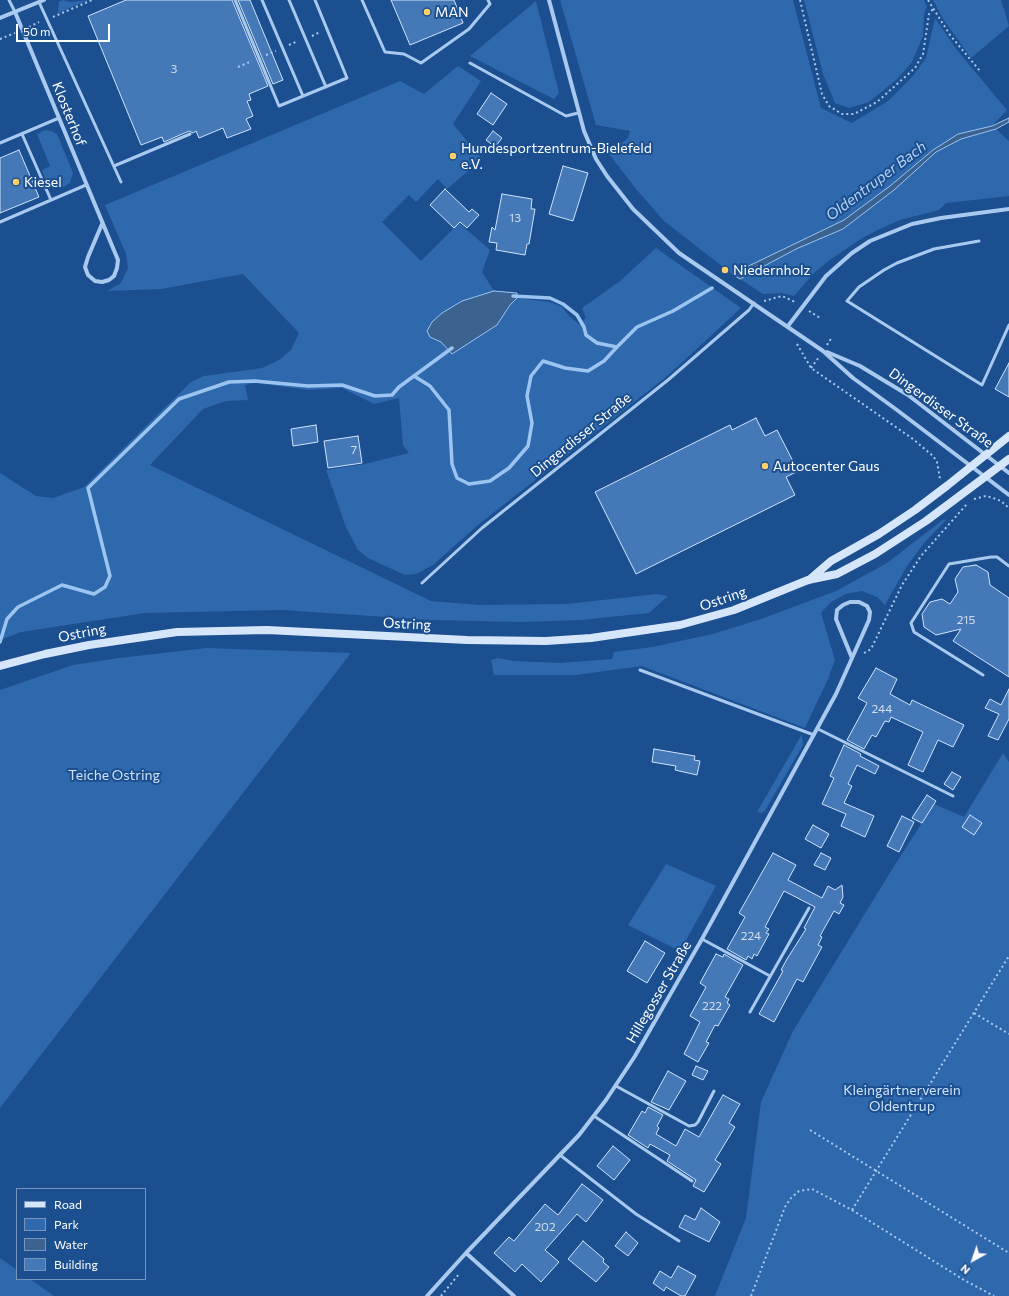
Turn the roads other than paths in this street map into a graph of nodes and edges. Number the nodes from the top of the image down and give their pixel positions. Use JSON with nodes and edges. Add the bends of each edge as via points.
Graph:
{"nodes":[{"id":1,"x":10,"y":0,"type":"edge"},
{"id":2,"x":44,"y":0,"type":"edge"},
{"id":3,"x":235,"y":0,"type":"edge"},
{"id":4,"x":262,"y":0,"type":"edge"},
{"id":5,"x":289,"y":0,"type":"edge"},
{"id":6,"x":315,"y":0,"type":"edge"},
{"id":7,"x":362,"y":0,"type":"edge"},
{"id":8,"x":488,"y":0,"type":"edge"},
{"id":9,"x":549,"y":0,"type":"edge"},
{"id":10,"x":39,"y":2,"type":"junction"},
{"id":11,"x":15,"y":12,"type":"junction"},
{"id":12,"x":0,"y":18,"type":"edge"},
{"id":13,"x":470,"y":63,"type":"dead end"},
{"id":14,"x":326,"y":86,"type":"junction"},
{"id":15,"x":303,"y":96,"type":"junction"},
{"id":16,"x":578,"y":113,"type":"junction"},
{"id":17,"x":59,"y":118,"type":"junction"},
{"id":18,"x":22,"y":134,"type":"junction"},
{"id":19,"x":190,"y":134,"type":"dead end"},
{"id":20,"x":0,"y":143,"type":"edge"},
{"id":21,"x":114,"y":166,"type":"junction"},
{"id":22,"x":121,"y":182,"type":"dead end"},
{"id":23,"x":86,"y":185,"type":"junction"},
{"id":24,"x":51,"y":200,"type":"junction"},
{"id":25,"x":1009,"y":209,"type":"edge"},
{"id":26,"x":0,"y":222,"type":"edge"},
{"id":27,"x":102,"y":224,"type":"junction"},
{"id":28,"x":979,"y":241,"type":"dead end"},
{"id":29,"x":754,"y":303,"type":"junction"},
{"id":30,"x":1009,"y":325,"type":"edge"},
{"id":31,"x":788,"y":326,"type":"junction"},
{"id":32,"x":823,"y":350,"type":"junction"},
{"id":33,"x":1009,"y":436,"type":"edge"},
{"id":34,"x":987,"y":454,"type":"junction"},
{"id":35,"x":1009,"y":459,"type":"edge"},
{"id":36,"x":1000,"y":465,"type":"junction"},
{"id":37,"x":971,"y":467,"type":"junction"},
{"id":38,"x":1009,"y":473,"type":"edge"},
{"id":39,"x":985,"y":477,"type":"junction"},
{"id":40,"x":1009,"y":495,"type":"edge"},
{"id":41,"x":1009,"y":566,"type":"edge"},
{"id":42,"x":808,"y":580,"type":"junction"},
{"id":43,"x":422,"y":583,"type":"dead end"},
{"id":44,"x":852,"y":658,"type":"junction"},
{"id":45,"x":0,"y":666,"type":"edge"},
{"id":46,"x":640,"y":670,"type":"dead end"},
{"id":47,"x":983,"y":675,"type":"dead end"},
{"id":48,"x":818,"y":729,"type":"junction"},
{"id":49,"x":814,"y":736,"type":"junction"},
{"id":50,"x":953,"y":796,"type":"dead end"},
{"id":51,"x":809,"y":908,"type":"dead end"},
{"id":52,"x":702,"y":939,"type":"junction"},
{"id":53,"x":770,"y":976,"type":"junction"},
{"id":54,"x":750,"y":1012,"type":"dead end"},
{"id":55,"x":616,"y":1086,"type":"junction"},
{"id":56,"x":714,"y":1091,"type":"dead end"},
{"id":57,"x":594,"y":1116,"type":"junction"},
{"id":58,"x":560,"y":1155,"type":"junction"},
{"id":59,"x":692,"y":1181,"type":"dead end"},
{"id":60,"x":679,"y":1241,"type":"dead end"},
{"id":61,"x":466,"y":1252,"type":"junction"},
{"id":62,"x":427,"y":1296,"type":"edge"},
{"id":63,"x":514,"y":1296,"type":"edge"}],
"edges":[{"from":1,"to":11,"type":"lane"},
{"from":2,"to":10,"type":"street"},
{"from":3,"to":15,"type":"lane","via":[[279,106]]},
{"from":4,"to":15,"type":"lane"},
{"from":5,"to":14,"type":"lane"},
{"from":6,"to":14,"type":"lane","via":[[347,78]]},
{"from":7,"to":8,"type":"lane","via":[[385,52],[404,54],[421,63],[469,29],[490,4]]},
{"from":9,"to":16,"type":"street","name":"Dingerdisser Straße"},
{"from":10,"to":11,"type":"street"},
{"from":10,"to":21,"type":"lane"},
{"from":11,"to":12,"type":"street"},
{"from":11,"to":17,"type":"street","name":"Klosterhof"},
{"from":13,"to":16,"type":"lane","via":[[566,116]]},
{"from":14,"to":15,"type":"lane"},
{"from":16,"to":29,"type":"street","name":"Dingerdisser Straße","via":[[596,159],[633,209],[679,253]]},
{"from":17,"to":18,"type":"lane"},
{"from":17,"to":23,"type":"street","name":"Klosterhof"},
{"from":18,"to":20,"type":"lane"},
{"from":18,"to":24,"type":"lane"},
{"from":19,"to":21,"type":"lane"},
{"from":21,"to":22,"type":"lane"},
{"from":23,"to":24,"type":"lane"},
{"from":23,"to":27,"type":"street","name":"Klosterhof"},
{"from":24,"to":26,"type":"lane"},
{"from":25,"to":31,"type":"street","via":[[912,224],[876,238],[836,266],[819,284]]},
{"from":27,"to":27,"type":"street","name":"Klosterhof","via":[[118,260],[114,276],[102,282],[95,281],[88,275],[85,267]]},
{"from":28,"to":30,"type":"lane","via":[[934,249],[897,263],[859,287],[847,301],[982,385]]},
{"from":29,"to":31,"type":"street","name":"Dingerdisser Straße"},
{"from":29,"to":43,"type":"lane","name":"Dingerdisser Straße","via":[[668,380],[482,528]]},
{"from":31,"to":32,"type":"street","name":"Dingerdisser Straße"},
{"from":32,"to":34,"type":"street","name":"Dingerdisser Straße","via":[[884,379]]},
{"from":32,"to":37,"type":"street","name":"Dingerdisser Straße","via":[[853,378]]},
{"from":33,"to":34,"type":"main road","name":"Ostring"},
{"from":34,"to":36,"type":"street","name":"Dingerdisser Straße"},
{"from":34,"to":37,"type":"main road","name":"Ostring"},
{"from":35,"to":36,"type":"main road","name":"Ostring"},
{"from":36,"to":38,"type":"street","name":"Dingerdisser Straße"},
{"from":36,"to":39,"type":"main road","name":"Ostring"},
{"from":37,"to":39,"type":"street","name":"Dingerdisser Straße"},
{"from":37,"to":42,"type":"main road","name":"Ostring","via":[[915,510],[831,561]]},
{"from":39,"to":40,"type":"street","name":"Dingerdisser Straße"},
{"from":39,"to":42,"type":"main road","name":"Ostring","via":[[926,521],[875,554],[836,574]]},
{"from":41,"to":47,"type":"lane","via":[[996,557],[949,564],[911,622],[914,632]]},
{"from":42,"to":45,"type":"main road","name":"Ostring","via":[[708,619],[643,632],[591,638],[501,641],[267,630],[177,632],[103,642]]},
{"from":44,"to":44,"type":"street","name":"Hillegosser Straße","via":[[869,620],[870,612],[867,606],[859,602],[850,602],[837,610],[836,619]]},
{"from":44,"to":48,"type":"street","name":"Hillegosser Straße"},
{"from":46,"to":49,"type":"lane"},
{"from":48,"to":49,"type":"street","name":"Hillegosser Straße"},
{"from":48,"to":50,"type":"lane"},
{"from":49,"to":52,"type":"street","name":"Hillegosser Straße"},
{"from":51,"to":53,"type":"lane"},
{"from":52,"to":53,"type":"lane"},
{"from":52,"to":55,"type":"street","name":"Hillegosser Straße"},
{"from":53,"to":54,"type":"lane"},
{"from":55,"to":56,"type":"lane","via":[[689,1126],[698,1122]]},
{"from":55,"to":57,"type":"street","name":"Hillegosser Straße"},
{"from":57,"to":58,"type":"street","name":"Hillegosser Straße"},
{"from":57,"to":59,"type":"lane"},
{"from":58,"to":60,"type":"lane","via":[[636,1214]]},
{"from":58,"to":61,"type":"street","name":"Hillegosser Straße"},
{"from":61,"to":62,"type":"street","name":"Hillegosser Straße"},
{"from":61,"to":63,"type":"street"}]}
